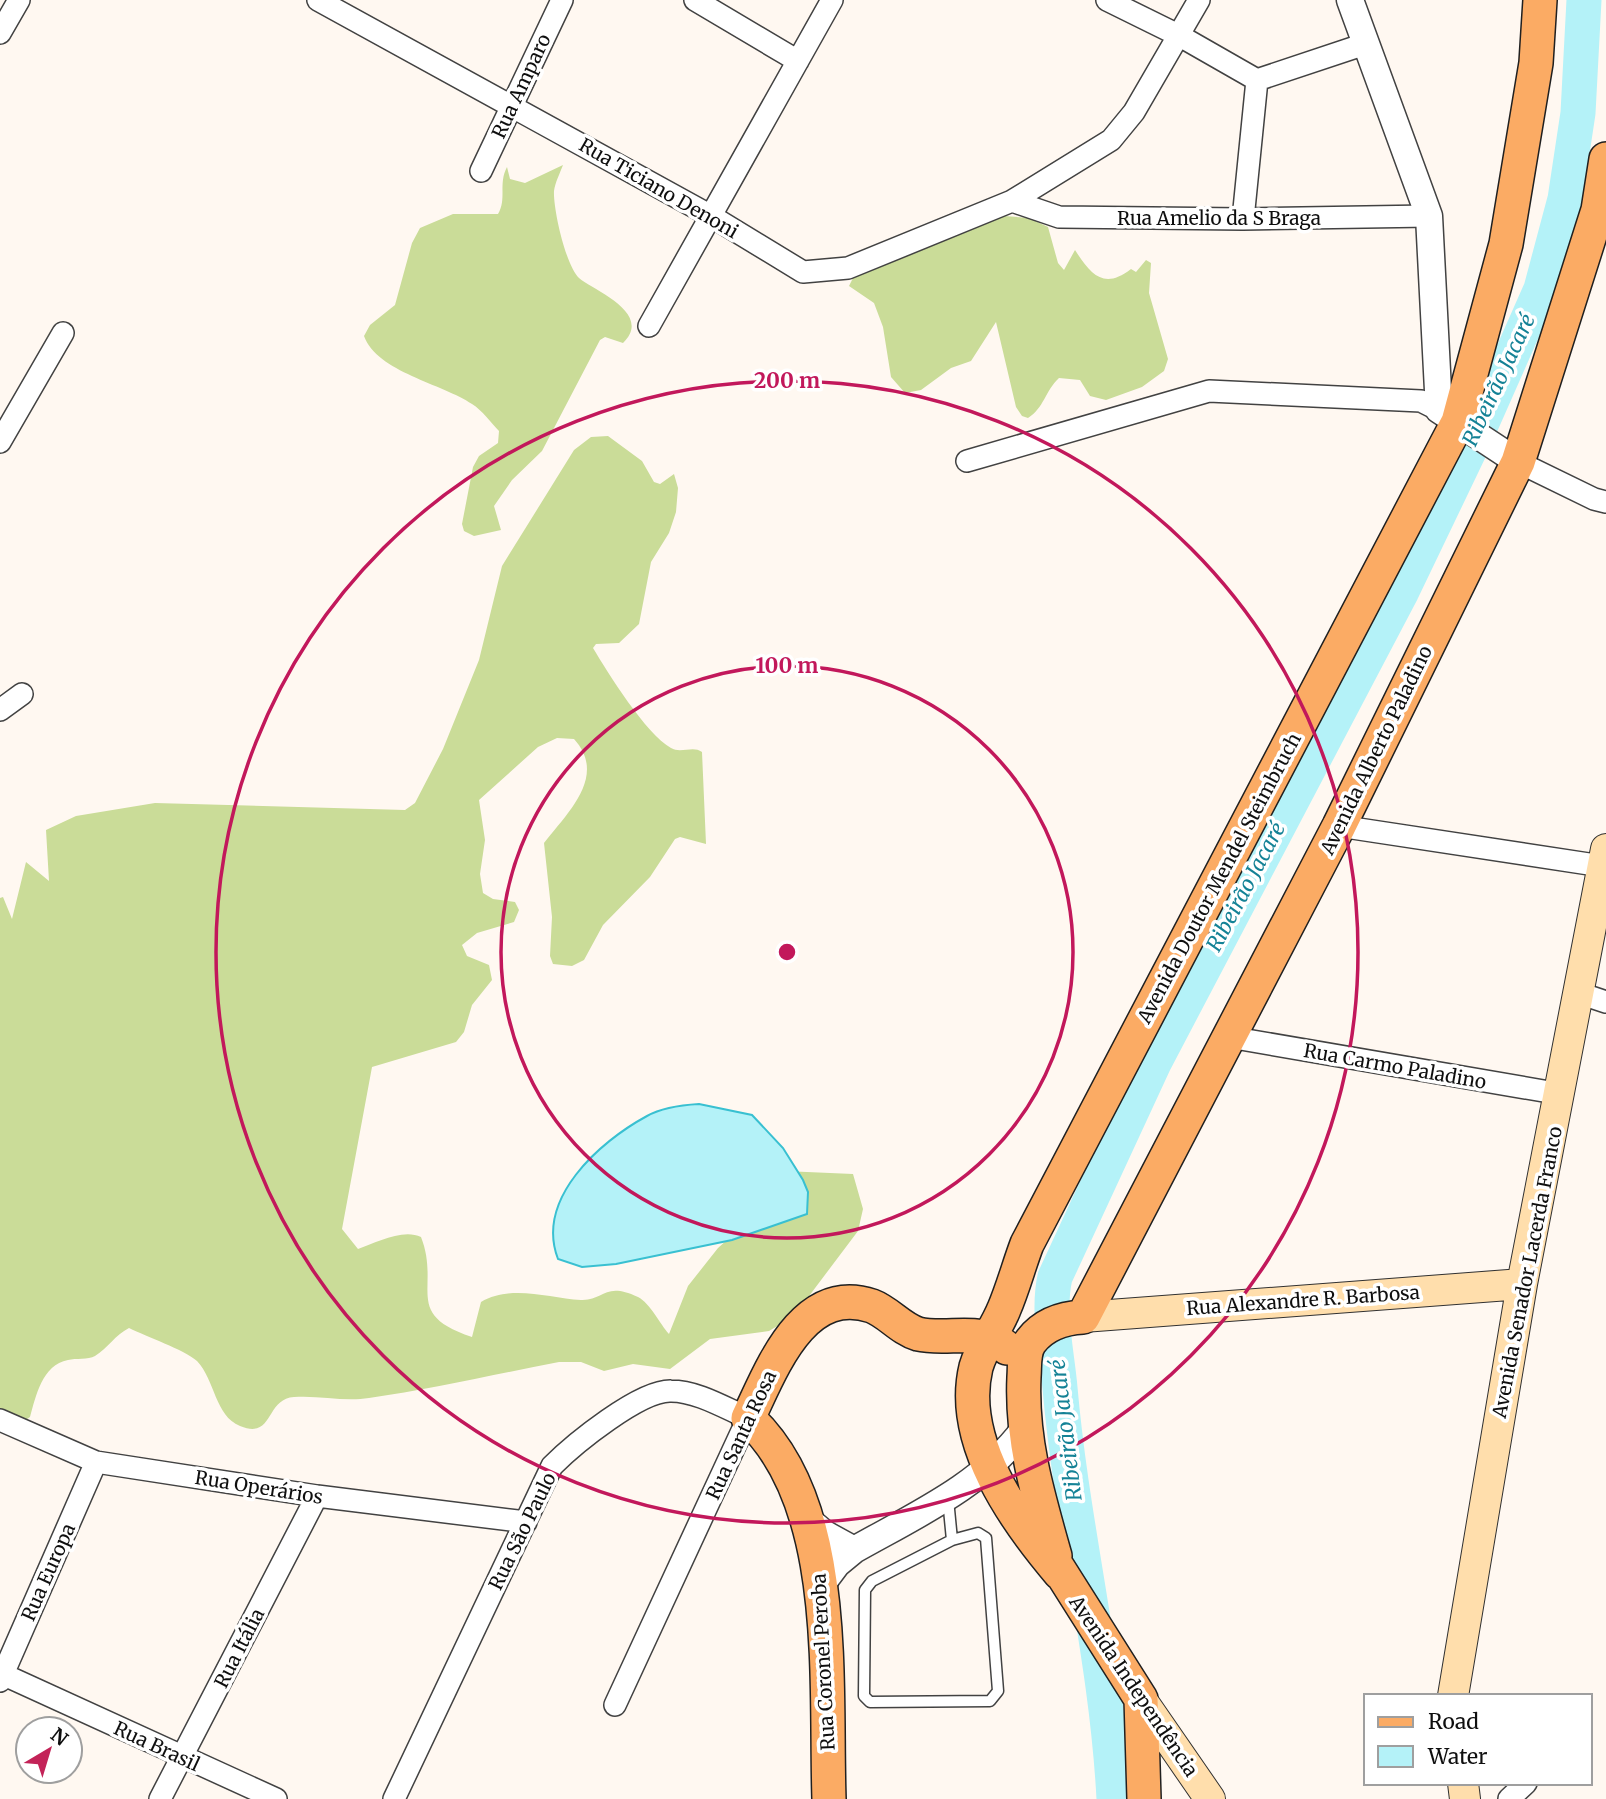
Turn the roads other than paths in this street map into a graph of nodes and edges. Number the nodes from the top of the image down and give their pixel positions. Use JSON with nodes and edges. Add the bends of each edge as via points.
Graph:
{"nodes":[{"id":1,"x":19,"y":0,"type":"edge"},
{"id":2,"x":317,"y":0,"type":"edge"},
{"id":3,"x":562,"y":0,"type":"edge"},
{"id":4,"x":695,"y":0,"type":"edge"},
{"id":5,"x":832,"y":0,"type":"edge"},
{"id":6,"x":1107,"y":0,"type":"edge"},
{"id":7,"x":1199,"y":0,"type":"edge"},
{"id":8,"x":1350,"y":0,"type":"edge"},
{"id":9,"x":1540,"y":0,"type":"edge"},
{"id":10,"x":0,"y":33,"type":"edge"},
{"id":11,"x":1180,"y":36,"type":"junction"},
{"id":12,"x":1365,"y":44,"type":"junction"},
{"id":13,"x":798,"y":61,"type":"junction"},
{"id":14,"x":1257,"y":80,"type":"junction"},
{"id":15,"x":512,"y":105,"type":"junction"},
{"id":16,"x":1606,"y":159,"type":"edge"},
{"id":17,"x":481,"y":172,"type":"dead end"},
{"id":18,"x":1012,"y":201,"type":"junction"},
{"id":19,"x":710,"y":216,"type":"junction"},
{"id":20,"x":1429,"y":216,"type":"junction"},
{"id":21,"x":1243,"y":219,"type":"junction"},
{"id":22,"x":649,"y":326,"type":"dead end"},
{"id":23,"x":63,"y":333,"type":"dead end"},
{"id":24,"x":1455,"y":420,"type":"junction"},
{"id":25,"x":0,"y":442,"type":"edge"},
{"id":26,"x":1513,"y":459,"type":"junction"},
{"id":27,"x":967,"y":461,"type":"dead end"},
{"id":28,"x":1606,"y":502,"type":"edge"},
{"id":29,"x":22,"y":694,"type":"dead end"},
{"id":30,"x":0,"y":710,"type":"edge"},
{"id":31,"x":1339,"y":826,"type":"junction"},
{"id":32,"x":1605,"y":863,"type":"edge"},
{"id":33,"x":1592,"y":997,"type":"edge"},
{"id":34,"x":1229,"y":1037,"type":"junction"},
{"id":35,"x":1561,"y":1094,"type":"junction"},
{"id":36,"x":1522,"y":1284,"type":"junction"},
{"id":37,"x":1078,"y":1317,"type":"junction"},
{"id":38,"x":974,"y":1336,"type":"junction"},
{"id":39,"x":748,"y":1418,"type":"junction"},
{"id":40,"x":0,"y":1420,"type":"edge"},
{"id":41,"x":1009,"y":1446,"type":"junction"},
{"id":42,"x":96,"y":1462,"type":"junction"},
{"id":43,"x":317,"y":1496,"type":"junction"},
{"id":44,"x":947,"y":1496,"type":"junction"},
{"id":45,"x":806,"y":1518,"type":"junction"},
{"id":46,"x":526,"y":1522,"type":"junction"},
{"id":47,"x":952,"y":1540,"type":"junction"},
{"id":48,"x":854,"y":1550,"type":"junction"},
{"id":49,"x":1060,"y":1573,"type":"junction"},
{"id":50,"x":822,"y":1584,"type":"junction"},
{"id":51,"x":1,"y":1676,"type":"edge"},
{"id":52,"x":1453,"y":1694,"type":"edge"},
{"id":53,"x":1141,"y":1699,"type":"junction"},
{"id":54,"x":615,"y":1705,"type":"dead end"},
{"id":55,"x":183,"y":1758,"type":"junction"},
{"id":56,"x":1524,"y":1785,"type":"edge"},
{"id":57,"x":160,"y":1799,"type":"edge"},
{"id":58,"x":276,"y":1799,"type":"edge"},
{"id":59,"x":394,"y":1799,"type":"edge"},
{"id":60,"x":829,"y":1799,"type":"edge"},
{"id":61,"x":1144,"y":1799,"type":"edge"},
{"id":62,"x":1210,"y":1799,"type":"edge"},
{"id":63,"x":1509,"y":1799,"type":"edge"}],
"edges":[{"from":1,"to":10,"type":"street"},
{"from":2,"to":15,"type":"street","name":"Rua Ticiano Denoni"},
{"from":3,"to":15,"type":"street","name":"Rua Amparo"},
{"from":4,"to":13,"type":"street"},
{"from":5,"to":13,"type":"street"},
{"from":6,"to":11,"type":"street"},
{"from":7,"to":11,"type":"street","name":"Rua Ticiano Denoni"},
{"from":8,"to":12,"type":"street"},
{"from":9,"to":24,"type":"main road","name":"Avenida Doutor Mendel Steimbruch","via":[[1536,63],[1506,244]]},
{"from":11,"to":14,"type":"street"},
{"from":11,"to":18,"type":"street","name":"Rua Ticiano Denoni","via":[[1134,112],[1111,140]]},
{"from":12,"to":14,"type":"street"},
{"from":12,"to":20,"type":"street"},
{"from":13,"to":19,"type":"street"},
{"from":14,"to":21,"type":"street"},
{"from":15,"to":17,"type":"street","name":"Rua Amparo"},
{"from":15,"to":19,"type":"street","name":"Rua Ticiano Denoni"},
{"from":16,"to":26,"type":"main road","name":"Avenida Alberto Paladino","via":[[1598,210]]},
{"from":18,"to":19,"type":"street","name":"Rua Ticiano Denoni","via":[[848,268],[803,272]]},
{"from":18,"to":21,"type":"street","name":"Rua Amelio da S Braga","via":[[1059,217]]},
{"from":19,"to":22,"type":"street"},
{"from":20,"to":21,"type":"street","name":"Rua Amelio da S Braga"},
{"from":20,"to":24,"type":"street"},
{"from":23,"to":25,"type":"street"},
{"from":24,"to":26,"type":"street"},
{"from":24,"to":27,"type":"street","via":[[1420,401],[1209,391]]},
{"from":24,"to":38,"type":"main road","name":"Avenida Doutor Mendel Steimbruch","via":[[1027,1244],[1005,1307]]},
{"from":26,"to":28,"type":"street"},
{"from":26,"to":31,"type":"main road","name":"Avenida Alberto Paladino"},
{"from":29,"to":30,"type":"street"},
{"from":31,"to":32,"type":"street"},
{"from":31,"to":34,"type":"main road","name":"Avenida Alberto Paladino"},
{"from":32,"to":33,"type":"main road","name":"Avenida Senador Lacerda Franco"},
{"from":33,"to":35,"type":"main road","name":"Avenida Senador Lacerda Franco"},
{"from":34,"to":35,"type":"street","name":"Rua Carmo Paladino"},
{"from":34,"to":37,"type":"main road","name":"Avenida Alberto Paladino"},
{"from":35,"to":36,"type":"main road","name":"Avenida Senador Lacerda Franco"},
{"from":36,"to":37,"type":"main road","name":"Rua Alexandre R. Barbosa"},
{"from":36,"to":52,"type":"main road","name":"Avenida Senador Lacerda Franco"},
{"from":37,"to":41,"type":"main road","name":"Avenida Independência","via":[[1056,1321],[1039,1333],[1025,1353]]},
{"from":38,"to":39,"type":"main road","name":"Rua Santa Rosa","via":[[918,1334],[871,1306],[840,1304],[824,1309],[805,1320],[785,1345]]},
{"from":38,"to":41,"type":"main road","name":"Avenida Independência","via":[[979,1437]]},
{"from":39,"to":45,"type":"main road","name":"Rua Coronel Peroba","via":[[786,1461]]},
{"from":39,"to":46,"type":"street","name":"Rua São Paulo","via":[[693,1395],[669,1391],[653,1396],[603,1422],[575,1443],[552,1466]]},
{"from":39,"to":54,"type":"street","name":"Rua Santa Rosa"},
{"from":40,"to":42,"type":"street","name":"Rua Operários"},
{"from":41,"to":44,"type":"street"},
{"from":41,"to":49,"type":"main road","name":"Avenida Independência","via":[[1031,1537]]},
{"from":41,"to":49,"type":"main road","name":"Avenida Independência","via":[[1030,1466]]},
{"from":42,"to":43,"type":"street","name":"Rua Operários"},
{"from":42,"to":51,"type":"street","name":"Rua Europa"},
{"from":43,"to":46,"type":"street","name":"Rua Operários"},
{"from":43,"to":55,"type":"street","name":"Rua Itália"},
{"from":44,"to":47,"type":"lane"},
{"from":44,"to":48,"type":"street"},
{"from":45,"to":48,"type":"street"},
{"from":45,"to":50,"type":"main road","name":"Rua Coronel Peroba"},
{"from":46,"to":59,"type":"street","name":"Rua São Paulo"},
{"from":47,"to":47,"type":"lane","via":[[872,1581],[864,1590],[864,1696],[870,1702],[990,1701],[996,1697],[986,1538],[978,1533]]},
{"from":48,"to":50,"type":"street"},
{"from":49,"to":53,"type":"main road","name":"Avenida Independência"},
{"from":50,"to":60,"type":"main road","name":"Rua Coronel Peroba"},
{"from":51,"to":55,"type":"street","name":"Rua Brasil"},
{"from":53,"to":61,"type":"main road"},
{"from":53,"to":62,"type":"main road","name":"Avenida Independência"},
{"from":55,"to":57,"type":"street","name":"Rua Itália"},
{"from":55,"to":58,"type":"street","name":"Rua Brasil"},
{"from":56,"to":63,"type":"street"}]}
